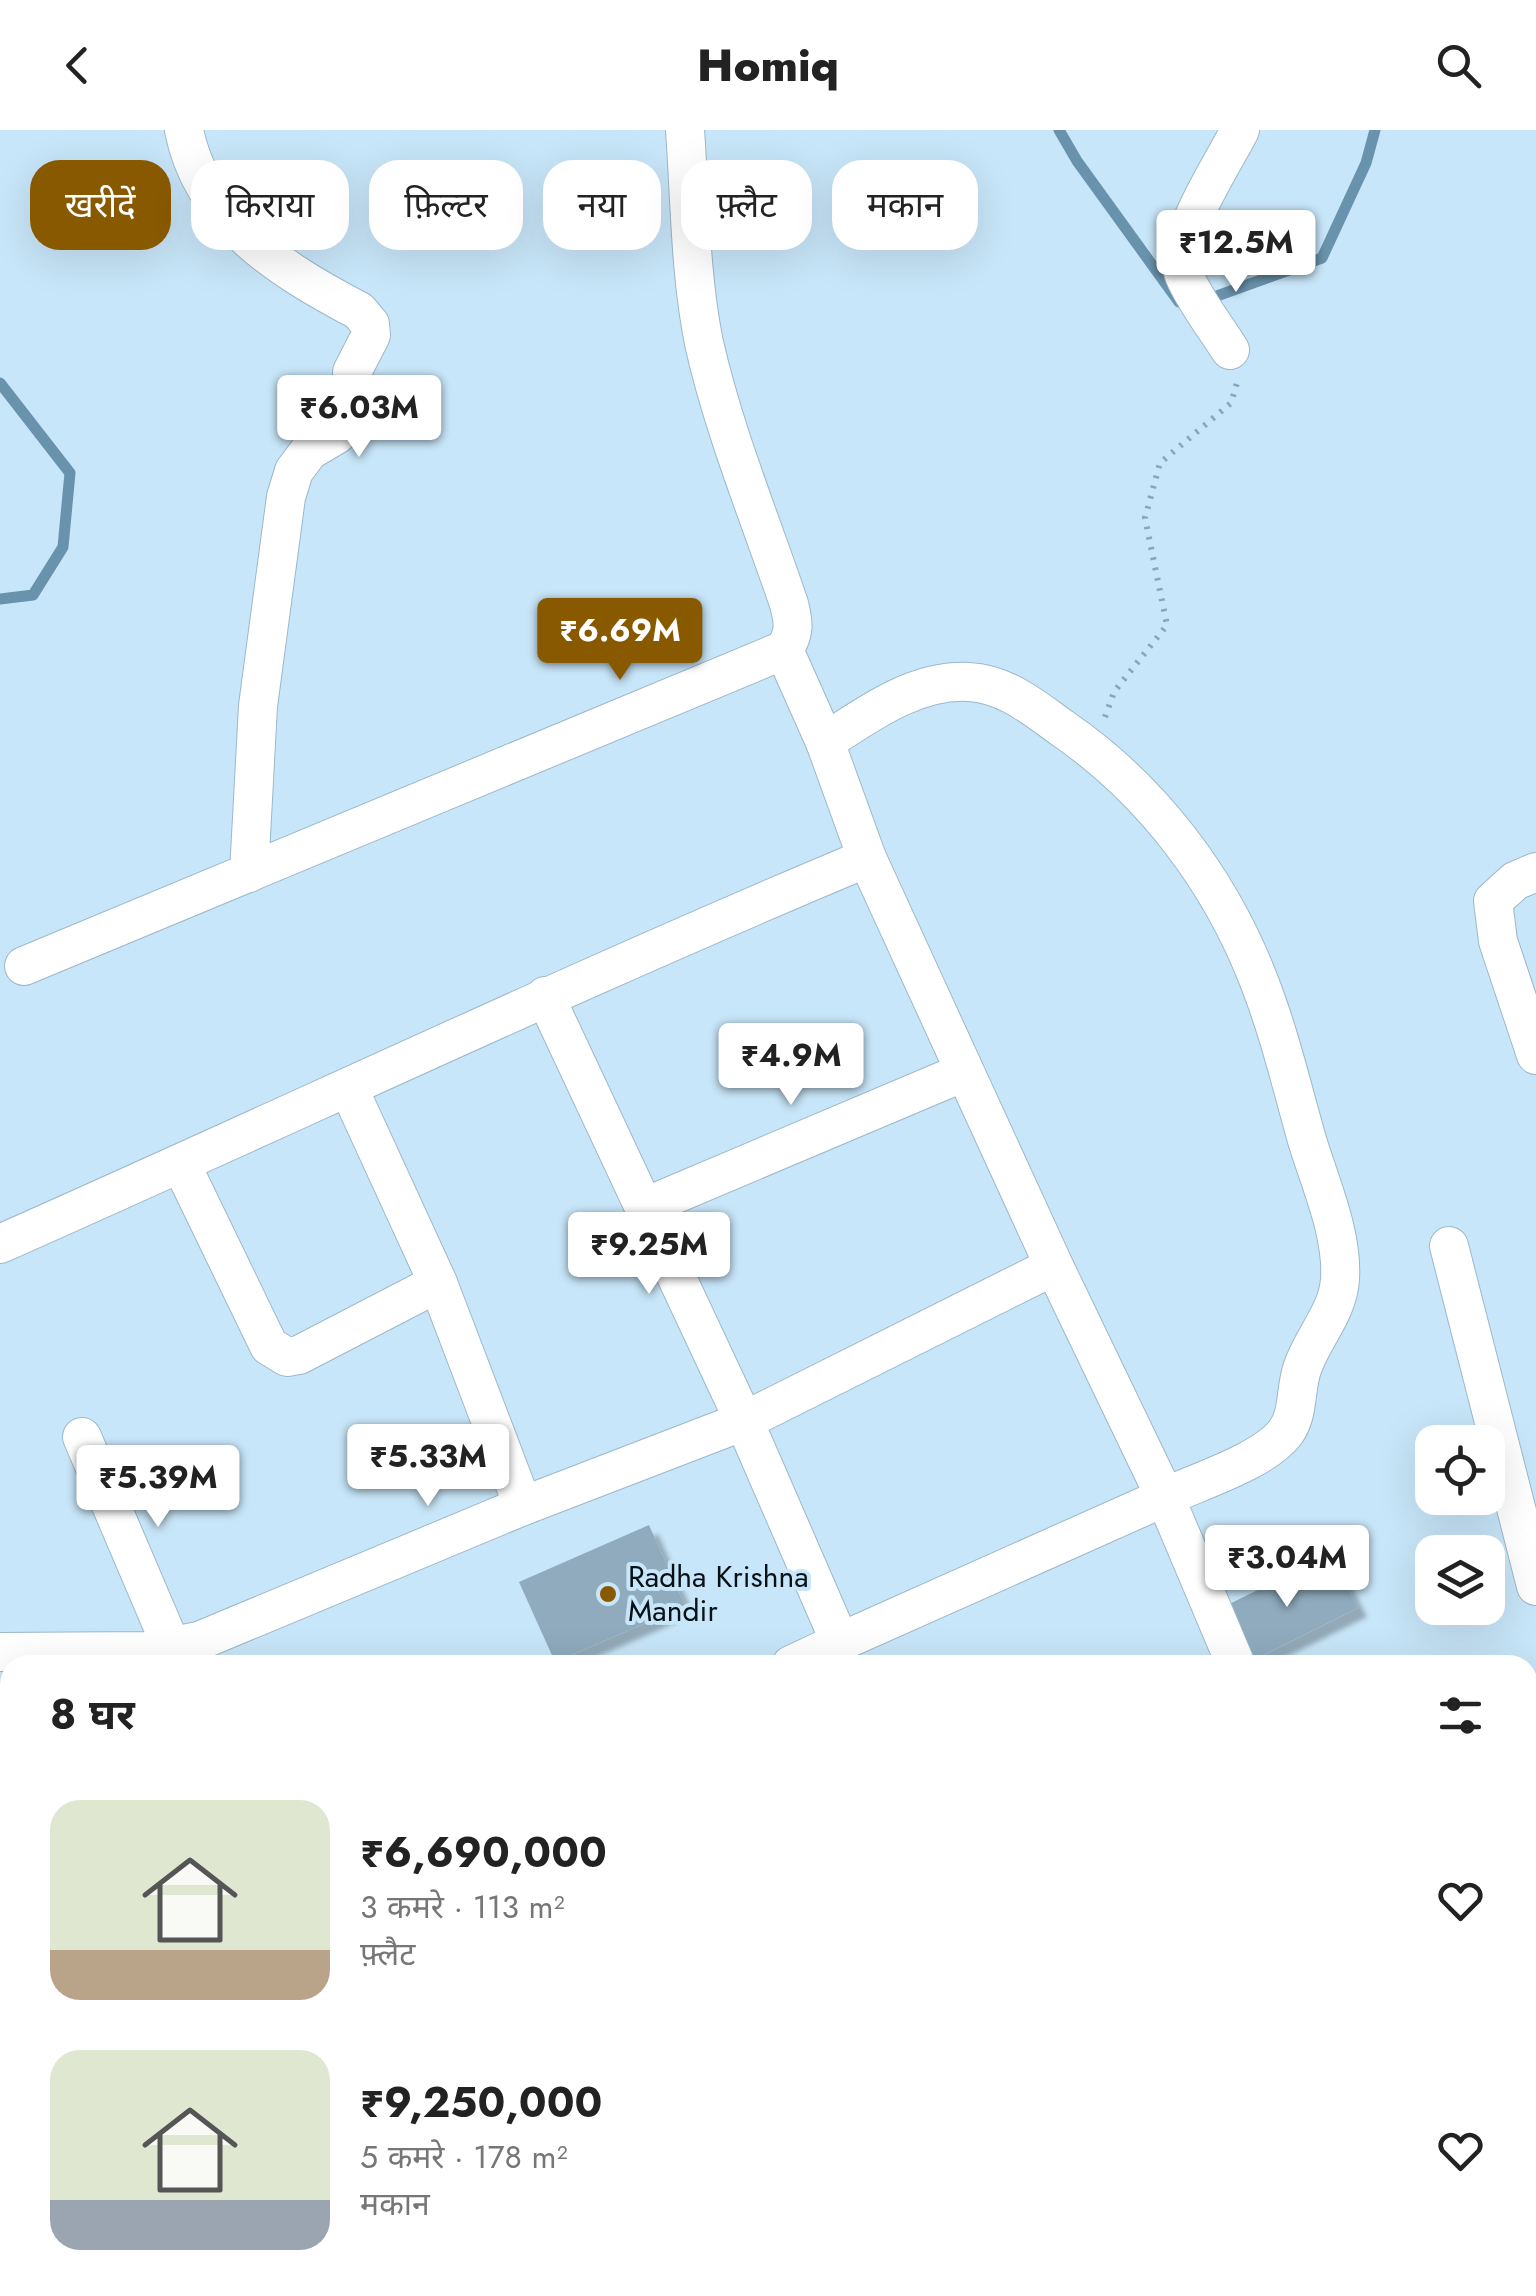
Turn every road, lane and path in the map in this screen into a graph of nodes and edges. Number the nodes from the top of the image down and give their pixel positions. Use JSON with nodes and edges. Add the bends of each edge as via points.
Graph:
{"nodes":[{"id":1,"x":184,"y":130,"type":"edge"},
{"id":2,"x":685,"y":130,"type":"edge"},
{"id":3,"x":1240,"y":130,"type":"edge"},
{"id":4,"x":1230,"y":350,"type":"joint"},
{"id":5,"x":784,"y":650,"type":"junction"},
{"id":6,"x":826,"y":742,"type":"junction"},
{"id":7,"x":1093,"y":752,"type":"junction"},
{"id":8,"x":868,"y":858,"type":"junction"},
{"id":9,"x":1536,"y":872,"type":"edge"},
{"id":10,"x":248,"y":873,"type":"junction"},
{"id":11,"x":24,"y":966,"type":"dead end"},
{"id":12,"x":545,"y":996,"type":"junction"},
{"id":13,"x":1536,"y":1056,"type":"edge"},
{"id":14,"x":964,"y":1072,"type":"junction"},
{"id":15,"x":349,"y":1089,"type":"junction"},
{"id":16,"x":181,"y":1164,"type":"junction"},
{"id":17,"x":645,"y":1208,"type":"junction"},
{"id":18,"x":0,"y":1244,"type":"edge"},
{"id":19,"x":1449,"y":1246,"type":"dead end"},
{"id":20,"x":1054,"y":1266,"type":"junction"},
{"id":21,"x":438,"y":1283,"type":"junction"},
{"id":22,"x":744,"y":1421,"type":"junction"},
{"id":23,"x":82,"y":1438,"type":"dead end"},
{"id":24,"x":1166,"y":1497,"type":"junction"},
{"id":25,"x":523,"y":1506,"type":"junction"},
{"id":26,"x":1536,"y":1586,"type":"edge"},
{"id":27,"x":840,"y":1642,"type":"junction"},
{"id":28,"x":0,"y":1652,"type":"edge"},
{"id":29,"x":96,"y":1655,"type":"edge"},
{"id":30,"x":159,"y":1655,"type":"edge"},
{"id":31,"x":165,"y":1655,"type":"edge"},
{"id":32,"x":812,"y":1655,"type":"edge"},
{"id":33,"x":1232,"y":1655,"type":"edge"}],
"edges":[{"from":1,"to":10,"type":"street","via":[[190,158],[232,223],[272,261],[359,311],[371,335],[352,372],[352,419],[308,450],[286,497],[258,706]]},
{"from":2,"to":5,"type":"street","via":[[704,340],[789,604],[793,637]]},
{"from":3,"to":4,"type":"street","via":[[1187,232],[1180,261]]},
{"from":4,"to":7,"type":"path","via":[[1238,380],[1231,403],[1160,463],[1145,518],[1168,625],[1114,692]]},
{"from":5,"to":6,"type":"street"},
{"from":5,"to":10,"type":"street"},
{"from":6,"to":7,"type":"street","via":[[886,702],[966,681],[1018,696]]},
{"from":6,"to":8,"type":"street"},
{"from":7,"to":24,"type":"street","via":[[1178,836],[1244,942],[1339,1250],[1338,1295],[1304,1362],[1287,1430],[1268,1449]]},
{"from":8,"to":12,"type":"street"},
{"from":8,"to":14,"type":"street"},
{"from":9,"to":13,"type":"street","via":[[1515,880],[1493,901],[1493,923]]},
{"from":10,"to":11,"type":"street"},
{"from":12,"to":15,"type":"street"},
{"from":12,"to":17,"type":"street"},
{"from":14,"to":17,"type":"street"},
{"from":14,"to":20,"type":"street"},
{"from":15,"to":16,"type":"street"},
{"from":15,"to":21,"type":"street"},
{"from":16,"to":18,"type":"street"},
{"from":16,"to":21,"type":"street","via":[[278,1354],[299,1355]]},
{"from":17,"to":22,"type":"street"},
{"from":19,"to":26,"type":"street"},
{"from":20,"to":22,"type":"street"},
{"from":20,"to":24,"type":"street"},
{"from":21,"to":25,"type":"street"},
{"from":22,"to":25,"type":"street"},
{"from":22,"to":27,"type":"street"},
{"from":23,"to":30,"type":"street"},
{"from":24,"to":27,"type":"street"},
{"from":24,"to":33,"type":"street"},
{"from":25,"to":31,"type":"street"},
{"from":27,"to":32,"type":"street"},
{"from":28,"to":29,"type":"street"}]}
